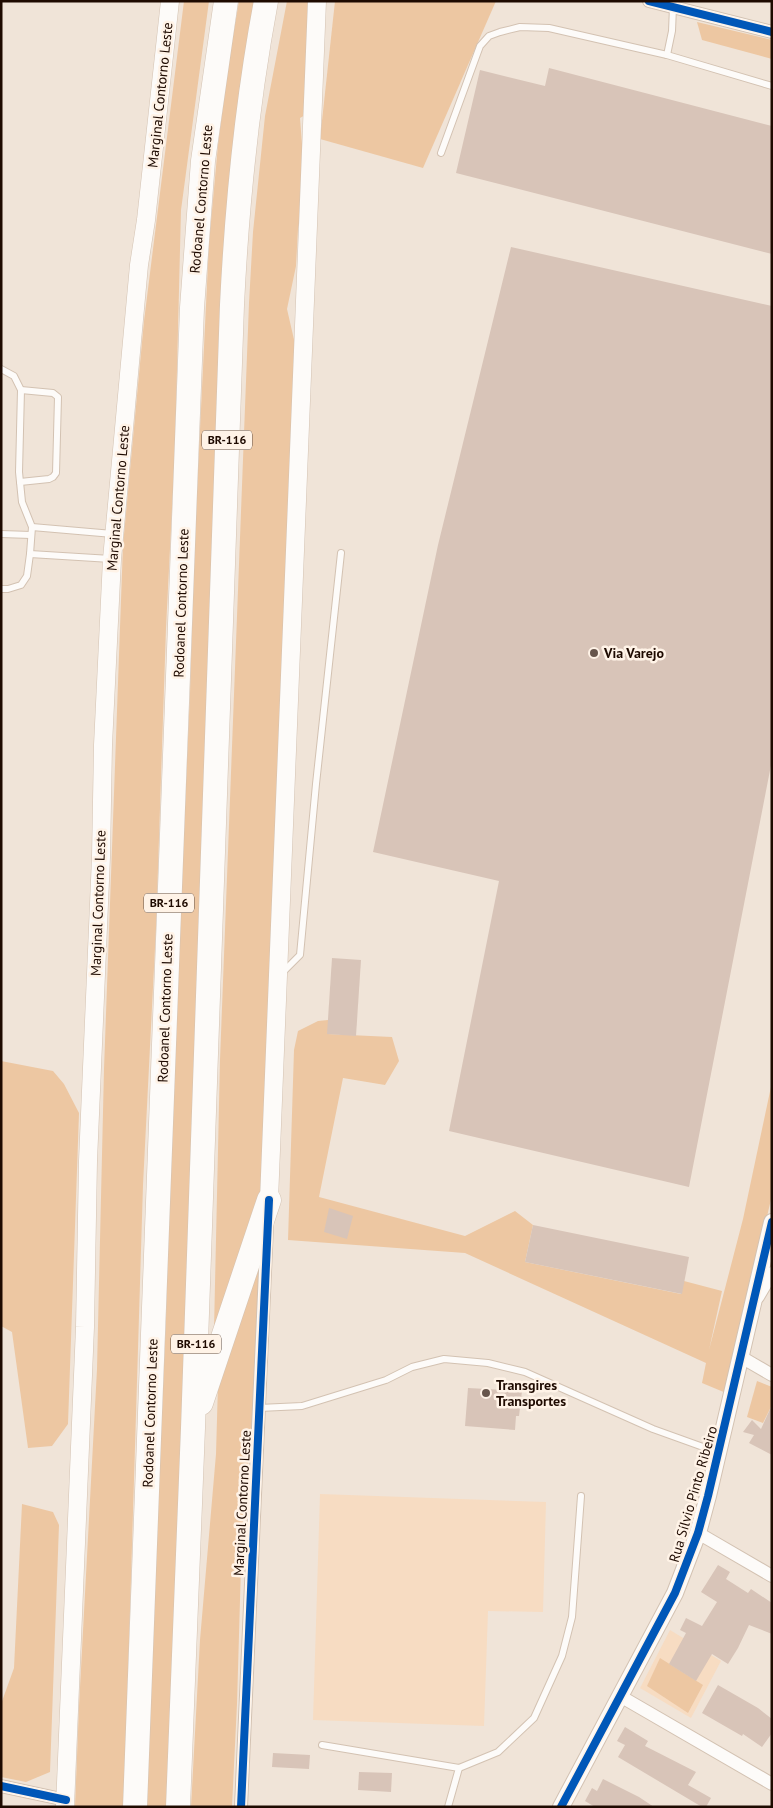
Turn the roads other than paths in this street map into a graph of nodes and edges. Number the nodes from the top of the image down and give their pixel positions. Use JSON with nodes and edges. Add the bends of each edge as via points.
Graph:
{"nodes":[{"id":1,"x":170,"y":1,"type":"edge"},
{"id":2,"x":266,"y":1,"type":"edge"},
{"id":3,"x":317,"y":1,"type":"edge"},
{"id":4,"x":649,"y":1,"type":"edge"},
{"id":5,"x":673,"y":4,"type":"edge"},
{"id":6,"x":224,"y":7,"type":"edge"},
{"id":7,"x":772,"y":32,"type":"edge"},
{"id":8,"x":667,"y":55,"type":"junction"},
{"id":9,"x":772,"y":86,"type":"edge"},
{"id":10,"x":441,"y":153,"type":"dead end"},
{"id":11,"x":1,"y":369,"type":"edge"},
{"id":12,"x":21,"y":390,"type":"junction"},
{"id":13,"x":20,"y":482,"type":"junction"},
{"id":14,"x":32,"y":527,"type":"junction"},
{"id":15,"x":1,"y":534,"type":"edge"},
{"id":16,"x":114,"y":534,"type":"junction"},
{"id":17,"x":31,"y":535,"type":"junction"},
{"id":18,"x":341,"y":553,"type":"dead end"},
{"id":19,"x":30,"y":554,"type":"junction"},
{"id":20,"x":112,"y":559,"type":"junction"},
{"id":21,"x":1,"y":589,"type":"edge"},
{"id":22,"x":278,"y":977,"type":"junction"},
{"id":23,"x":268,"y":1200,"type":"junction"},
{"id":24,"x":772,"y":1222,"type":"edge"},
{"id":25,"x":772,"y":1273,"type":"edge"},
{"id":26,"x":752,"y":1307,"type":"junction"},
{"id":27,"x":741,"y":1357,"type":"junction"},
{"id":28,"x":772,"y":1375,"type":"edge"},
{"id":29,"x":259,"y":1408,"type":"junction"},
{"id":30,"x":193,"y":1428,"type":"junction"},
{"id":31,"x":719,"y":1452,"type":"junction"},
{"id":32,"x":581,"y":1496,"type":"dead end"},
{"id":33,"x":698,"y":1533,"type":"junction"},
{"id":34,"x":772,"y":1576,"type":"edge"},
{"id":35,"x":620,"y":1696,"type":"junction"},
{"id":36,"x":322,"y":1745,"type":"dead end"},
{"id":37,"x":459,"y":1768,"type":"junction"},
{"id":38,"x":772,"y":1784,"type":"edge"},
{"id":39,"x":1,"y":1786,"type":"edge"},
{"id":40,"x":65,"y":1803,"type":"edge"},
{"id":41,"x":135,"y":1807,"type":"edge"},
{"id":42,"x":178,"y":1807,"type":"edge"},
{"id":43,"x":241,"y":1807,"type":"edge"},
{"id":44,"x":448,"y":1807,"type":"edge"},
{"id":45,"x":561,"y":1807,"type":"edge"}],
"edges":[{"from":1,"to":16,"type":"main road","name":"Marginal Contorno Leste","via":[[139,265]]},
{"from":2,"to":30,"type":"highway","number":"BR-116","via":[[247,118],[237,209],[232,305]]},
{"from":3,"to":22,"type":"main road","name":"Marginal Contorno Leste"},
{"from":4,"to":5,"type":"street"},
{"from":5,"to":7,"type":"street"},
{"from":5,"to":8,"type":"lane"},
{"from":6,"to":41,"type":"highway","name":"Rodoanel Contorno Leste","number":"BR-116","via":[[203,161],[192,308]]},
{"from":8,"to":9,"type":"lane"},
{"from":8,"to":10,"type":"lane","via":[[549,28],[520,27],[489,36],[480,46]]},
{"from":11,"to":12,"type":"lane","via":[[14,376]]},
{"from":12,"to":13,"type":"lane"},
{"from":12,"to":13,"type":"lane","via":[[53,392],[58,397],[56,473],[49,479]]},
{"from":13,"to":14,"type":"lane","via":[[22,502]]},
{"from":14,"to":16,"type":"lane"},
{"from":14,"to":17,"type":"lane"},
{"from":15,"to":17,"type":"lane"},
{"from":16,"to":20,"type":"main road","name":"Marginal Contorno Leste"},
{"from":17,"to":19,"type":"lane"},
{"from":18,"to":22,"type":"lane","via":[[300,955]]},
{"from":19,"to":20,"type":"lane"},
{"from":19,"to":21,"type":"lane","via":[[21,585]]},
{"from":20,"to":40,"type":"main road","name":"Marginal Contorno Leste"},
{"from":22,"to":23,"type":"main road","name":"Marginal Contorno Leste"},
{"from":23,"to":29,"type":"street","name":"Marginal Contorno Leste"},
{"from":23,"to":30,"type":"highway"},
{"from":24,"to":26,"type":"street","name":"Rua Sílvio Pinto Ribeiro"},
{"from":25,"to":26,"type":"street"},
{"from":26,"to":27,"type":"street","name":"Rua Sílvio Pinto Ribeiro"},
{"from":27,"to":28,"type":"street"},
{"from":27,"to":31,"type":"street","name":"Rua Sílvio Pinto Ribeiro"},
{"from":29,"to":31,"type":"lane","via":[[302,1406],[444,1359],[488,1363],[525,1372],[653,1429]]},
{"from":29,"to":43,"type":"street","name":"Marginal Contorno Leste"},
{"from":30,"to":42,"type":"highway","number":"BR-116"},
{"from":31,"to":33,"type":"street","name":"Rua Sílvio Pinto Ribeiro"},
{"from":32,"to":37,"type":"lane","via":[[572,1617],[562,1656],[534,1718],[498,1752]]},
{"from":33,"to":34,"type":"street"},
{"from":33,"to":35,"type":"street","name":"Rua Sílvio Pinto Ribeiro","via":[[675,1592]]},
{"from":35,"to":38,"type":"street"},
{"from":35,"to":45,"type":"street","name":"Rua Sílvio Pinto Ribeiro"},
{"from":36,"to":37,"type":"lane"},
{"from":37,"to":44,"type":"lane"},
{"from":39,"to":40,"type":"street"}]}
